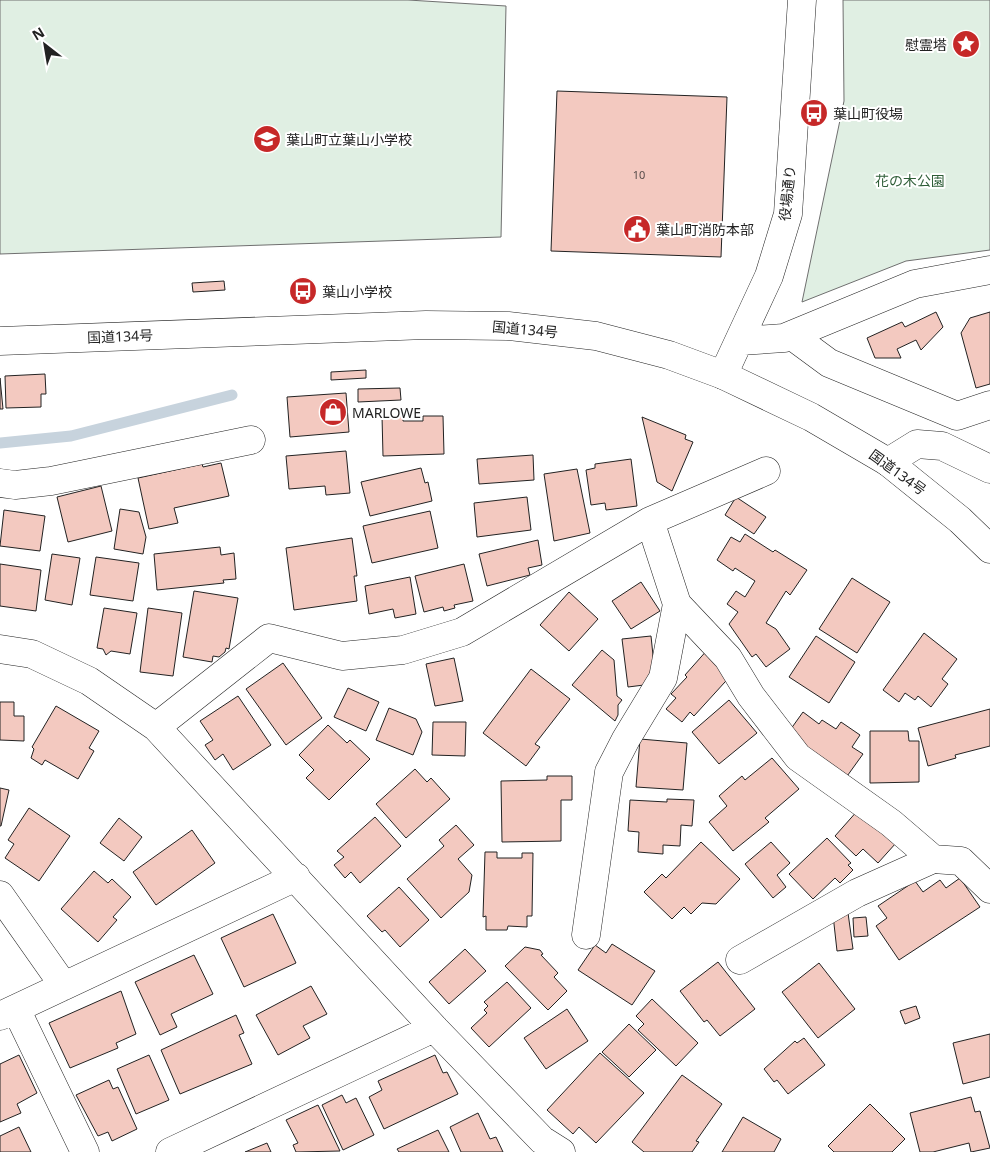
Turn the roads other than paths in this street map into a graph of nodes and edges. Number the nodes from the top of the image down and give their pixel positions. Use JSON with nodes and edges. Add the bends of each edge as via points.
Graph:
{"nodes":[{"id":1,"x":802,"y":0,"type":"edge"},
{"id":2,"x":990,"y":270,"type":"edge"},
{"id":3,"x":790,"y":335,"type":"junction"},
{"id":4,"x":0,"y":341,"type":"edge"},
{"id":5,"x":740,"y":341,"type":"junction"},
{"id":6,"x":723,"y":375,"type":"junction"},
{"id":7,"x":990,"y":405,"type":"edge"},
{"id":8,"x":251,"y":440,"type":"dead end"},
{"id":9,"x":888,"y":462,"type":"junction"},
{"id":10,"x":990,"y":469,"type":"edge"},
{"id":11,"x":766,"y":471,"type":"dead end"},
{"id":12,"x":0,"y":484,"type":"edge"},
{"id":13,"x":650,"y":521,"type":"junction"},
{"id":14,"x":990,"y":549,"type":"edge"},
{"id":15,"x":678,"y":604,"type":"junction"},
{"id":16,"x":0,"y":649,"type":"edge"},
{"id":17,"x":156,"y":726,"type":"junction"},
{"id":18,"x":933,"y":859,"type":"junction"},
{"id":19,"x":296,"y":877,"type":"junction"},
{"id":20,"x":990,"y":889,"type":"edge"},
{"id":21,"x":0,"y":894,"type":"edge"},
{"id":22,"x":586,"y":935,"type":"dead end"},
{"id":23,"x":740,"y":960,"type":"dead end"},
{"id":24,"x":64,"y":986,"type":"junction"},
{"id":25,"x":8,"y":1013,"type":"edge"},
{"id":26,"x":434,"y":1028,"type":"junction"},
{"id":27,"x":85,"y":1152,"type":"edge"},
{"id":28,"x":170,"y":1152,"type":"edge"},
{"id":29,"x":561,"y":1152,"type":"edge"}],
"edges":[{"from":1,"to":5,"type":"main road","name":"役場通り","via":[[788,214],[769,276]]},
{"from":2,"to":3,"type":"main road","via":[[915,284]]},
{"from":3,"to":5,"type":"main road"},
{"from":3,"to":7,"type":"main road","via":[[829,363],[957,416]]},
{"from":4,"to":6,"type":"main road","name":"国道134号","via":[[426,325],[508,326],[596,336],[669,355]]},
{"from":5,"to":6,"type":"main road","name":"役場通り"},
{"from":6,"to":9,"type":"main road","name":"国道134号","via":[[811,417]]},
{"from":8,"to":12,"type":"main road","via":[[51,481]]},
{"from":9,"to":10,"type":"main road","via":[[917,444],[942,446]]},
{"from":9,"to":14,"type":"main road","name":"国道134号","via":[[960,520]]},
{"from":11,"to":13,"type":"main road"},
{"from":13,"to":15,"type":"main road"},
{"from":13,"to":17,"type":"main road","via":[[462,632],[403,650],[342,656],[269,638]]},
{"from":15,"to":18,"type":"main road","via":[[728,658],[751,696],[798,757],[892,823]]},
{"from":15,"to":22,"type":"main road","via":[[663,678],[609,772]]},
{"from":16,"to":17,"type":"main road","via":[[32,654],[81,677]]},
{"from":17,"to":19,"type":"main road"},
{"from":18,"to":20,"type":"main road","via":[[962,861]]},
{"from":18,"to":23,"type":"main road","via":[[857,893]]},
{"from":19,"to":24,"type":"main road"},
{"from":19,"to":26,"type":"main road"},
{"from":21,"to":24,"type":"main road"},
{"from":24,"to":25,"type":"main road"},
{"from":25,"to":27,"type":"main road"},
{"from":26,"to":28,"type":"main road"},
{"from":26,"to":29,"type":"main road","via":[[542,1140]]}]}
